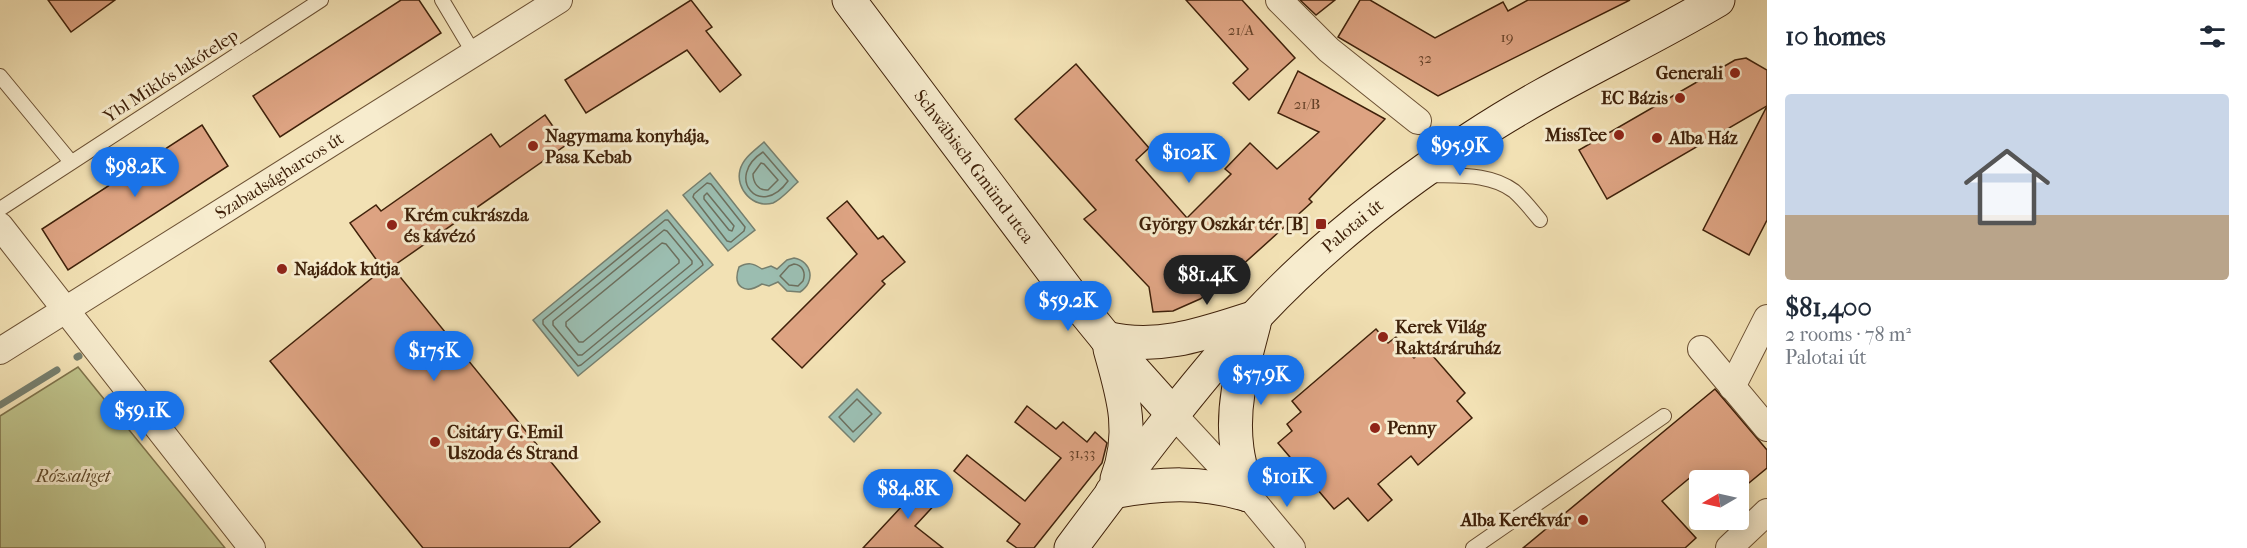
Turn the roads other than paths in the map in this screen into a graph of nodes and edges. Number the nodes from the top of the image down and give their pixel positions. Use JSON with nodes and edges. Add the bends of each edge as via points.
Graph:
{"nodes":[{"id":1,"x":321,"y":0,"type":"edge"},
{"id":2,"x":442,"y":0,"type":"edge"},
{"id":3,"x":559,"y":0,"type":"edge"},
{"id":4,"x":849,"y":0,"type":"edge"},
{"id":5,"x":1279,"y":0,"type":"edge"},
{"id":6,"x":1718,"y":0,"type":"edge"},
{"id":7,"x":473,"y":52,"type":"junction"},
{"id":8,"x":0,"y":76,"type":"edge"},
{"id":9,"x":1418,"y":121,"type":"dead end"},
{"id":10,"x":70,"y":160,"type":"junction"},
{"id":11,"x":1419,"y":175,"type":"junction"},
{"id":12,"x":0,"y":209,"type":"edge"},
{"id":13,"x":1540,"y":220,"type":"dead end"},
{"id":14,"x":0,"y":226,"type":"edge"},
{"id":15,"x":65,"y":310,"type":"junction"},
{"id":16,"x":1256,"y":317,"type":"junction"},
{"id":17,"x":1767,"y":318,"type":"edge"},
{"id":18,"x":1106,"y":338,"type":"junction"},
{"id":19,"x":1701,"y":349,"type":"dead end"},
{"id":20,"x":0,"y":351,"type":"edge"},
{"id":21,"x":1732,"y":387,"type":"junction"},
{"id":22,"x":1172,"y":413,"type":"junction"},
{"id":23,"x":1664,"y":416,"type":"dead end"},
{"id":24,"x":1767,"y":428,"type":"edge"},
{"id":25,"x":1112,"y":492,"type":"junction"},
{"id":26,"x":1248,"y":495,"type":"junction"},
{"id":27,"x":1767,"y":512,"type":"edge"},
{"id":28,"x":252,"y":548,"type":"edge"},
{"id":29,"x":1071,"y":548,"type":"edge"},
{"id":30,"x":1292,"y":548,"type":"edge"},
{"id":31,"x":1473,"y":548,"type":"edge"},
{"id":32,"x":1729,"y":548,"type":"edge"}],
"edges":[{"from":1,"to":10,"type":"lane","name":"Ybl Miklós lakótelep"},
{"from":2,"to":7,"type":"lane"},
{"from":3,"to":7,"type":"street","name":"Szabadságharcos út"},
{"from":4,"to":18,"type":"main road","name":"Schwäbisch Gmünd utca"},
{"from":5,"to":9,"type":"street","via":[[1329,50]]},
{"from":6,"to":11,"type":"main road","name":"Palotai út","via":[[1512,112]]},
{"from":7,"to":15,"type":"street","name":"Szabadságharcos út"},
{"from":8,"to":10,"type":"lane"},
{"from":10,"to":12,"type":"lane","name":"Ybl Miklós lakótelep"},
{"from":11,"to":13,"type":"lane","via":[[1471,176],[1494,181],[1515,192]]},
{"from":11,"to":16,"type":"main road","name":"Palotai út","via":[[1340,236]]},
{"from":14,"to":15,"type":"street"},
{"from":15,"to":20,"type":"street","name":"Szabadságharcos út"},
{"from":15,"to":28,"type":"street"},
{"from":16,"to":18,"type":"main road","via":[[1170,342],[1127,343]]},
{"from":16,"to":22,"type":"main road","name":"Palotai út"},
{"from":16,"to":26,"type":"main road","via":[[1236,394],[1234,423]]},
{"from":17,"to":21,"type":"street"},
{"from":18,"to":22,"type":"main road","name":"Schwäbisch Gmünd utca"},
{"from":18,"to":25,"type":"main road","via":[[1125,405],[1127,440]]},
{"from":19,"to":21,"type":"street"},
{"from":21,"to":24,"type":"street"},
{"from":22,"to":25,"type":"main road","name":"Palotai út"},
{"from":22,"to":26,"type":"street"},
{"from":23,"to":31,"type":"lane"},
{"from":25,"to":26,"type":"main road","via":[[1178,484],[1221,487]]},
{"from":25,"to":29,"type":"main road","name":"Palotai út"},
{"from":26,"to":30,"type":"street"},
{"from":27,"to":32,"type":"street"}]}
